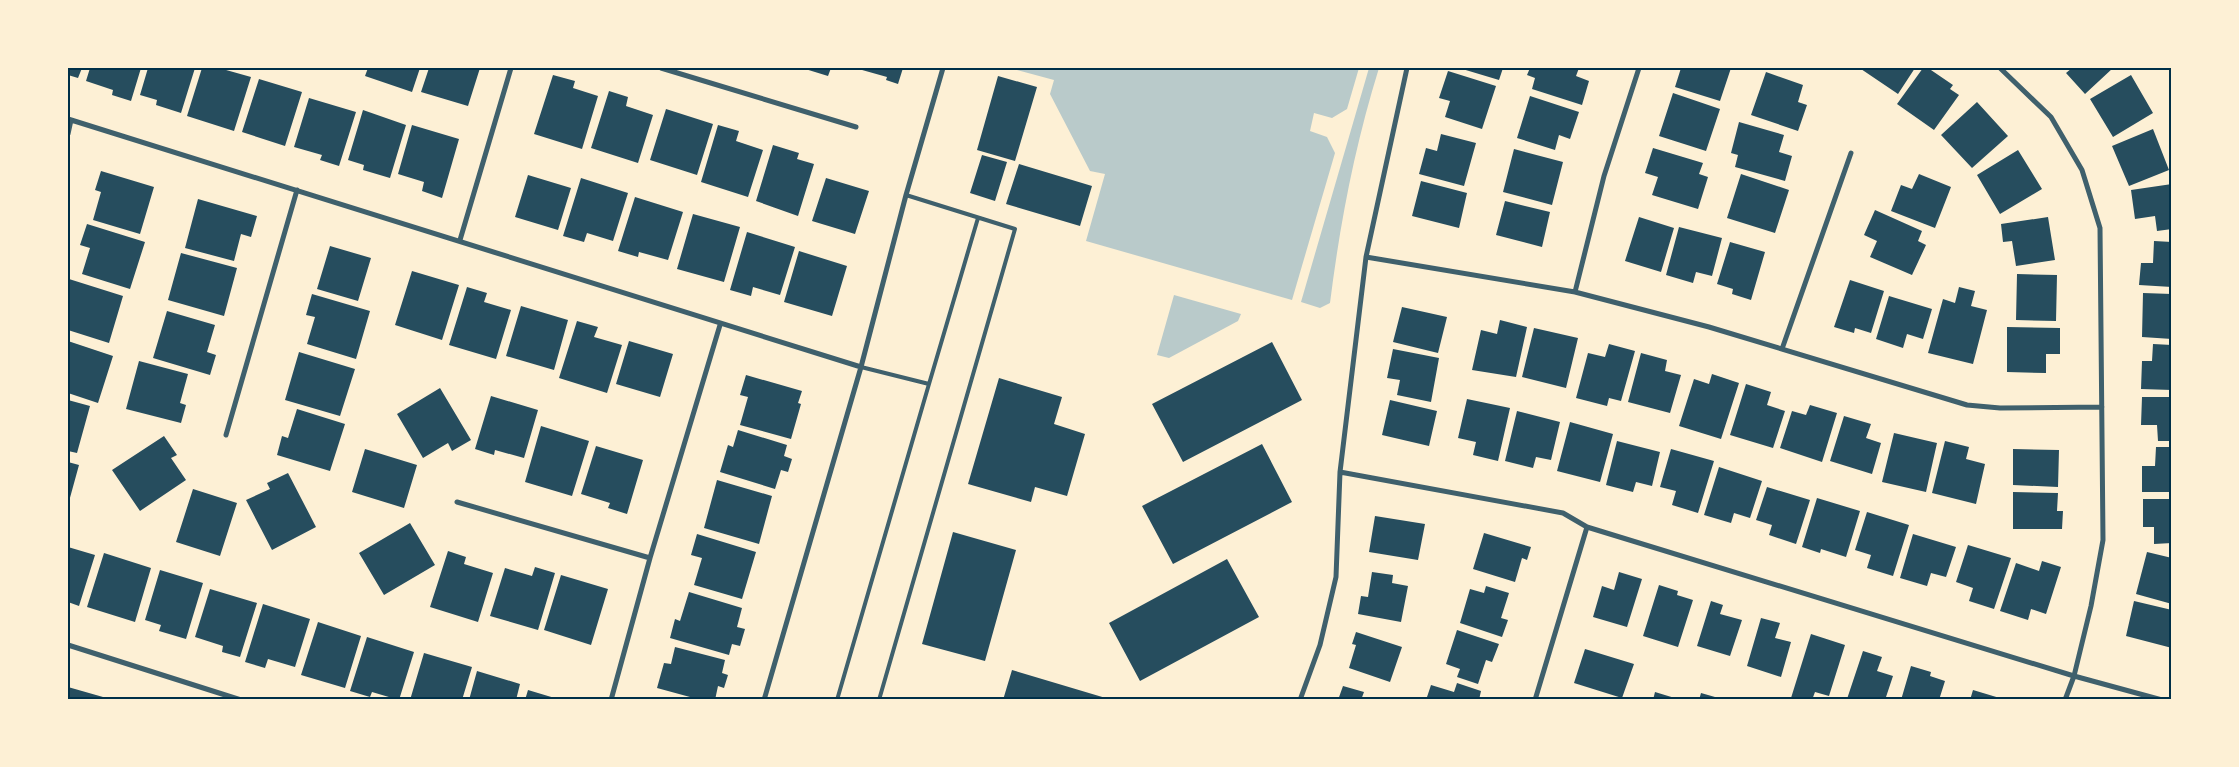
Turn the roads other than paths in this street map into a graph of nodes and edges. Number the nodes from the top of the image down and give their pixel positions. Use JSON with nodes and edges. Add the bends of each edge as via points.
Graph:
{"nodes":[{"id":1,"x":511,"y":68,"type":"edge"},
{"id":2,"x":662,"y":68,"type":"edge"},
{"id":3,"x":943,"y":68,"type":"edge"},
{"id":4,"x":1407,"y":68,"type":"edge"},
{"id":5,"x":1639,"y":68,"type":"edge"},
{"id":6,"x":2000,"y":68,"type":"edge"},
{"id":7,"x":69,"y":120,"type":"edge"},
{"id":8,"x":856,"y":127,"type":"dead end"},
{"id":9,"x":68,"y":134,"type":"edge"},
{"id":10,"x":1850,"y":153,"type":"dead end"},
{"id":11,"x":297,"y":190,"type":"junction"},
{"id":12,"x":906,"y":195,"type":"junction"},
{"id":13,"x":978,"y":218,"type":"junction"},
{"id":14,"x":460,"y":240,"type":"junction"},
{"id":15,"x":1366,"y":257,"type":"junction"},
{"id":16,"x":1575,"y":292,"type":"junction"},
{"id":17,"x":720,"y":325,"type":"junction"},
{"id":18,"x":1782,"y":349,"type":"junction"},
{"id":19,"x":861,"y":367,"type":"junction"},
{"id":20,"x":929,"y":384,"type":"junction"},
{"id":21,"x":2102,"y":408,"type":"junction"},
{"id":22,"x":226,"y":435,"type":"dead end"},
{"id":23,"x":1340,"y":472,"type":"junction"},
{"id":24,"x":457,"y":502,"type":"dead end"},
{"id":25,"x":1587,"y":527,"type":"junction"},
{"id":26,"x":650,"y":558,"type":"junction"},
{"id":27,"x":68,"y":645,"type":"edge"},
{"id":28,"x":2074,"y":676,"type":"junction"},
{"id":29,"x":241,"y":700,"type":"edge"},
{"id":30,"x":611,"y":700,"type":"edge"},
{"id":31,"x":764,"y":700,"type":"edge"},
{"id":32,"x":837,"y":700,"type":"edge"},
{"id":33,"x":879,"y":700,"type":"edge"},
{"id":34,"x":1300,"y":700,"type":"edge"},
{"id":35,"x":1535,"y":700,"type":"edge"},
{"id":36,"x":2065,"y":700,"type":"edge"},
{"id":37,"x":2162,"y":700,"type":"edge"}],
"edges":[{"from":1,"to":14,"type":"street"},
{"from":2,"to":8,"type":"street"},
{"from":3,"to":12,"type":"street"},
{"from":4,"to":15,"type":"street"},
{"from":5,"to":16,"type":"street","via":[[1604,176]]},
{"from":6,"to":21,"type":"street","via":[[2051,117],[2082,170],[2100,228]]},
{"from":7,"to":9,"type":"street"},
{"from":7,"to":11,"type":"street"},
{"from":10,"to":18,"type":"street"},
{"from":11,"to":14,"type":"street"},
{"from":11,"to":22,"type":"street"},
{"from":12,"to":13,"type":"lane"},
{"from":12,"to":19,"type":"street"},
{"from":13,"to":20,"type":"lane"},
{"from":13,"to":33,"type":"lane","via":[[1015,229]]},
{"from":14,"to":17,"type":"street"},
{"from":15,"to":16,"type":"street"},
{"from":15,"to":23,"type":"street"},
{"from":16,"to":18,"type":"street"},
{"from":17,"to":19,"type":"street"},
{"from":17,"to":26,"type":"street"},
{"from":18,"to":21,"type":"street","via":[[1967,405]]},
{"from":19,"to":20,"type":"lane"},
{"from":19,"to":31,"type":"street"},
{"from":20,"to":32,"type":"lane"},
{"from":21,"to":28,"type":"street","via":[[2103,540]]},
{"from":23,"to":25,"type":"street","via":[[1563,513]]},
{"from":23,"to":34,"type":"street","via":[[1336,577],[1320,644]]},
{"from":24,"to":26,"type":"street"},
{"from":25,"to":28,"type":"street"},
{"from":25,"to":35,"type":"street"},
{"from":26,"to":30,"type":"street"},
{"from":27,"to":29,"type":"street"},
{"from":28,"to":36,"type":"street"},
{"from":28,"to":37,"type":"street"}]}
